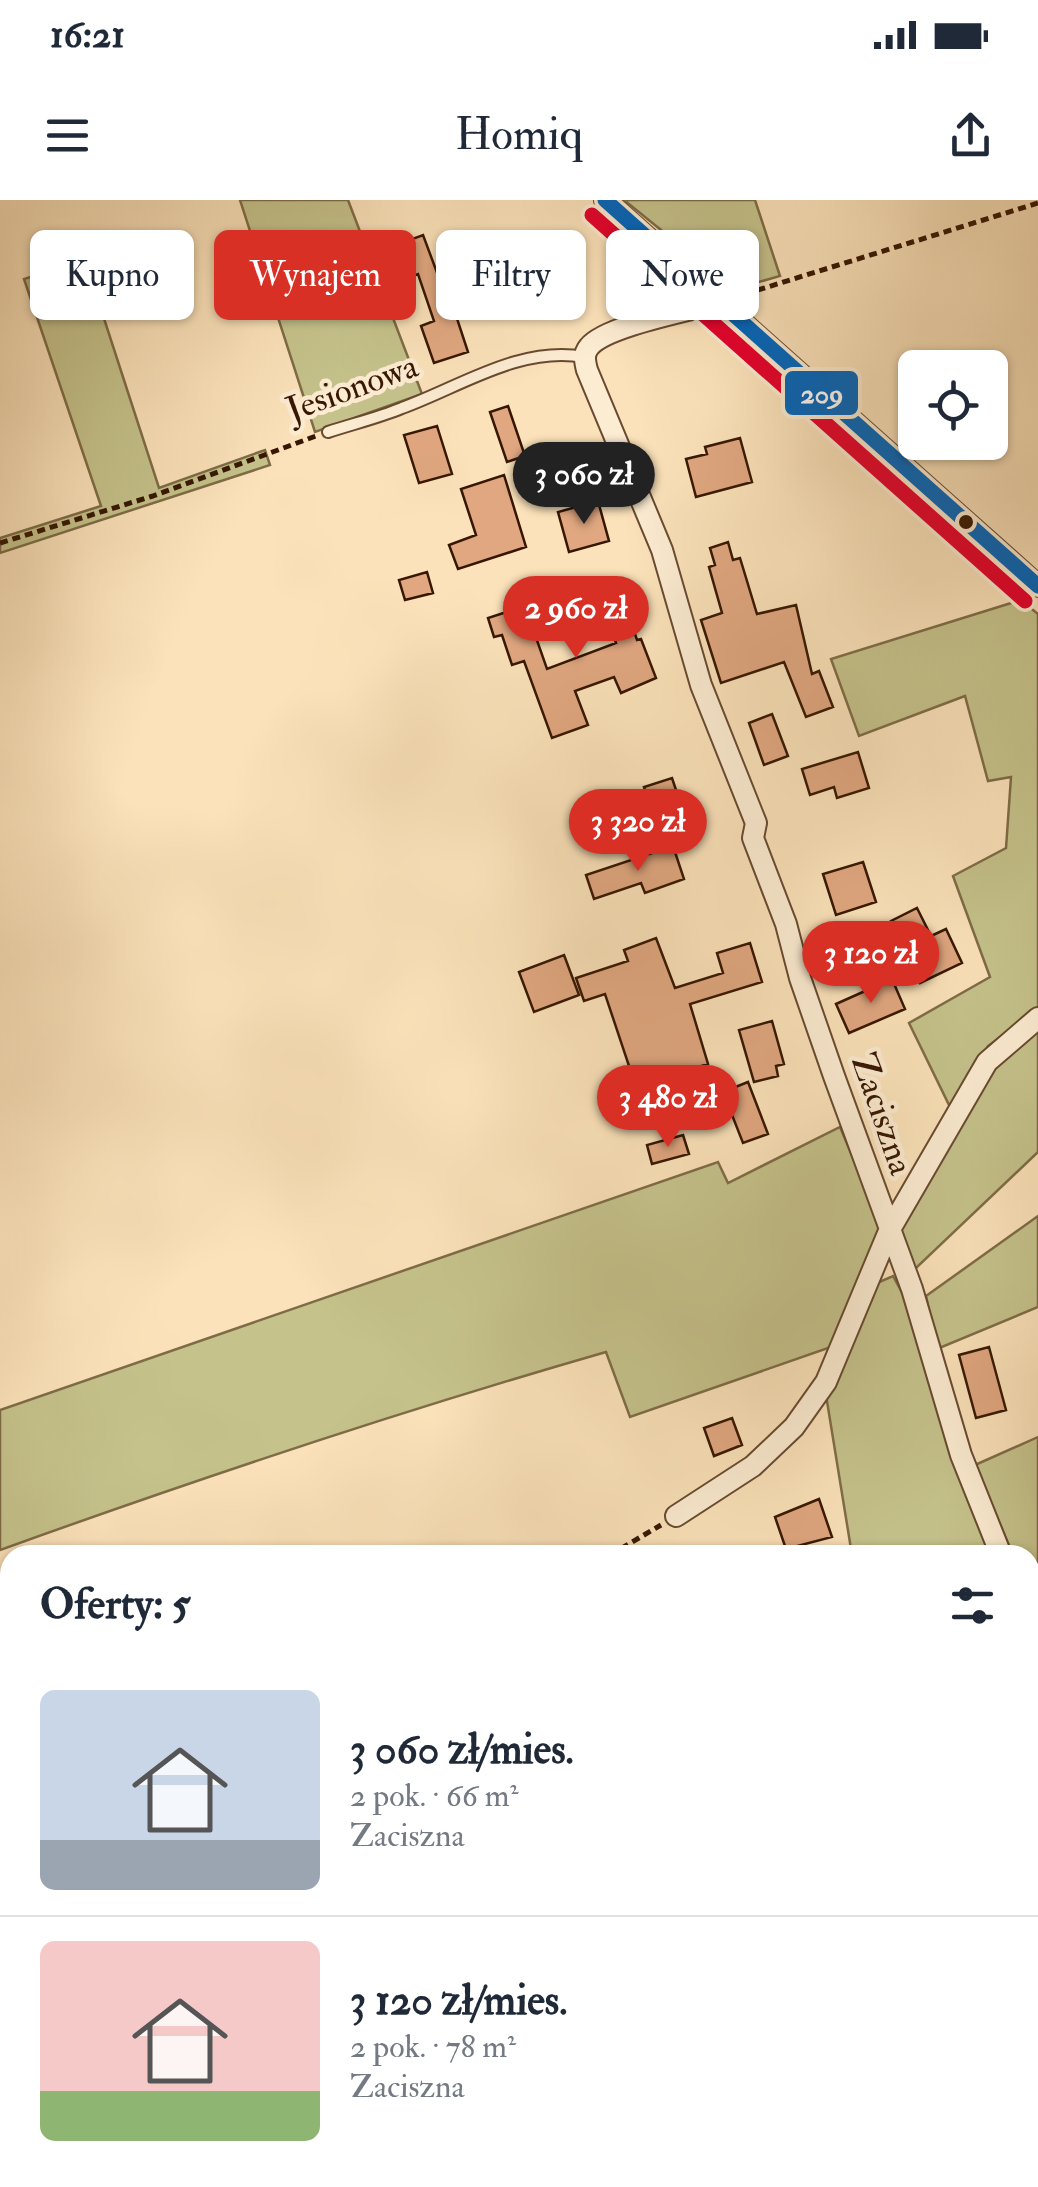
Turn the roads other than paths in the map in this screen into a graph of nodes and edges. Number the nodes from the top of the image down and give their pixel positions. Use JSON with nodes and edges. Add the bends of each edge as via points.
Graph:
{"nodes":[{"id":1,"x":605,"y":200,"type":"edge"},
{"id":2,"x":639,"y":230,"type":"edge"},
{"id":3,"x":652,"y":320,"type":"edge"},
{"id":4,"x":740,"y":320,"type":"edge"},
{"id":5,"x":584,"y":357,"type":"junction"},
{"id":6,"x":328,"y":432,"type":"road end"},
{"id":7,"x":1038,"y":586,"type":"edge"},
{"id":8,"x":1038,"y":1018,"type":"edge"},
{"id":9,"x":888,"y":1232,"type":"junction"},
{"id":10,"x":676,"y":1516,"type":"road end"},
{"id":11,"x":997,"y":1545,"type":"edge"}],
"edges":[{"from":1,"to":2,"type":"street"},
{"from":3,"to":5,"type":"street","via":[[605,336]]},
{"from":4,"to":7,"type":"street"},
{"from":5,"to":6,"type":"lane","name":"Jesionowa","via":[[534,356]]},
{"from":5,"to":9,"type":"street","name":"Zaciszna","via":[[662,550],[701,685],[756,823],[753,838]]},
{"from":8,"to":9,"type":"street","via":[[987,1062]]},
{"from":9,"to":10,"type":"street","via":[[826,1382],[794,1427],[753,1466]]},
{"from":9,"to":11,"type":"street","name":"Zaciszna"}]}
